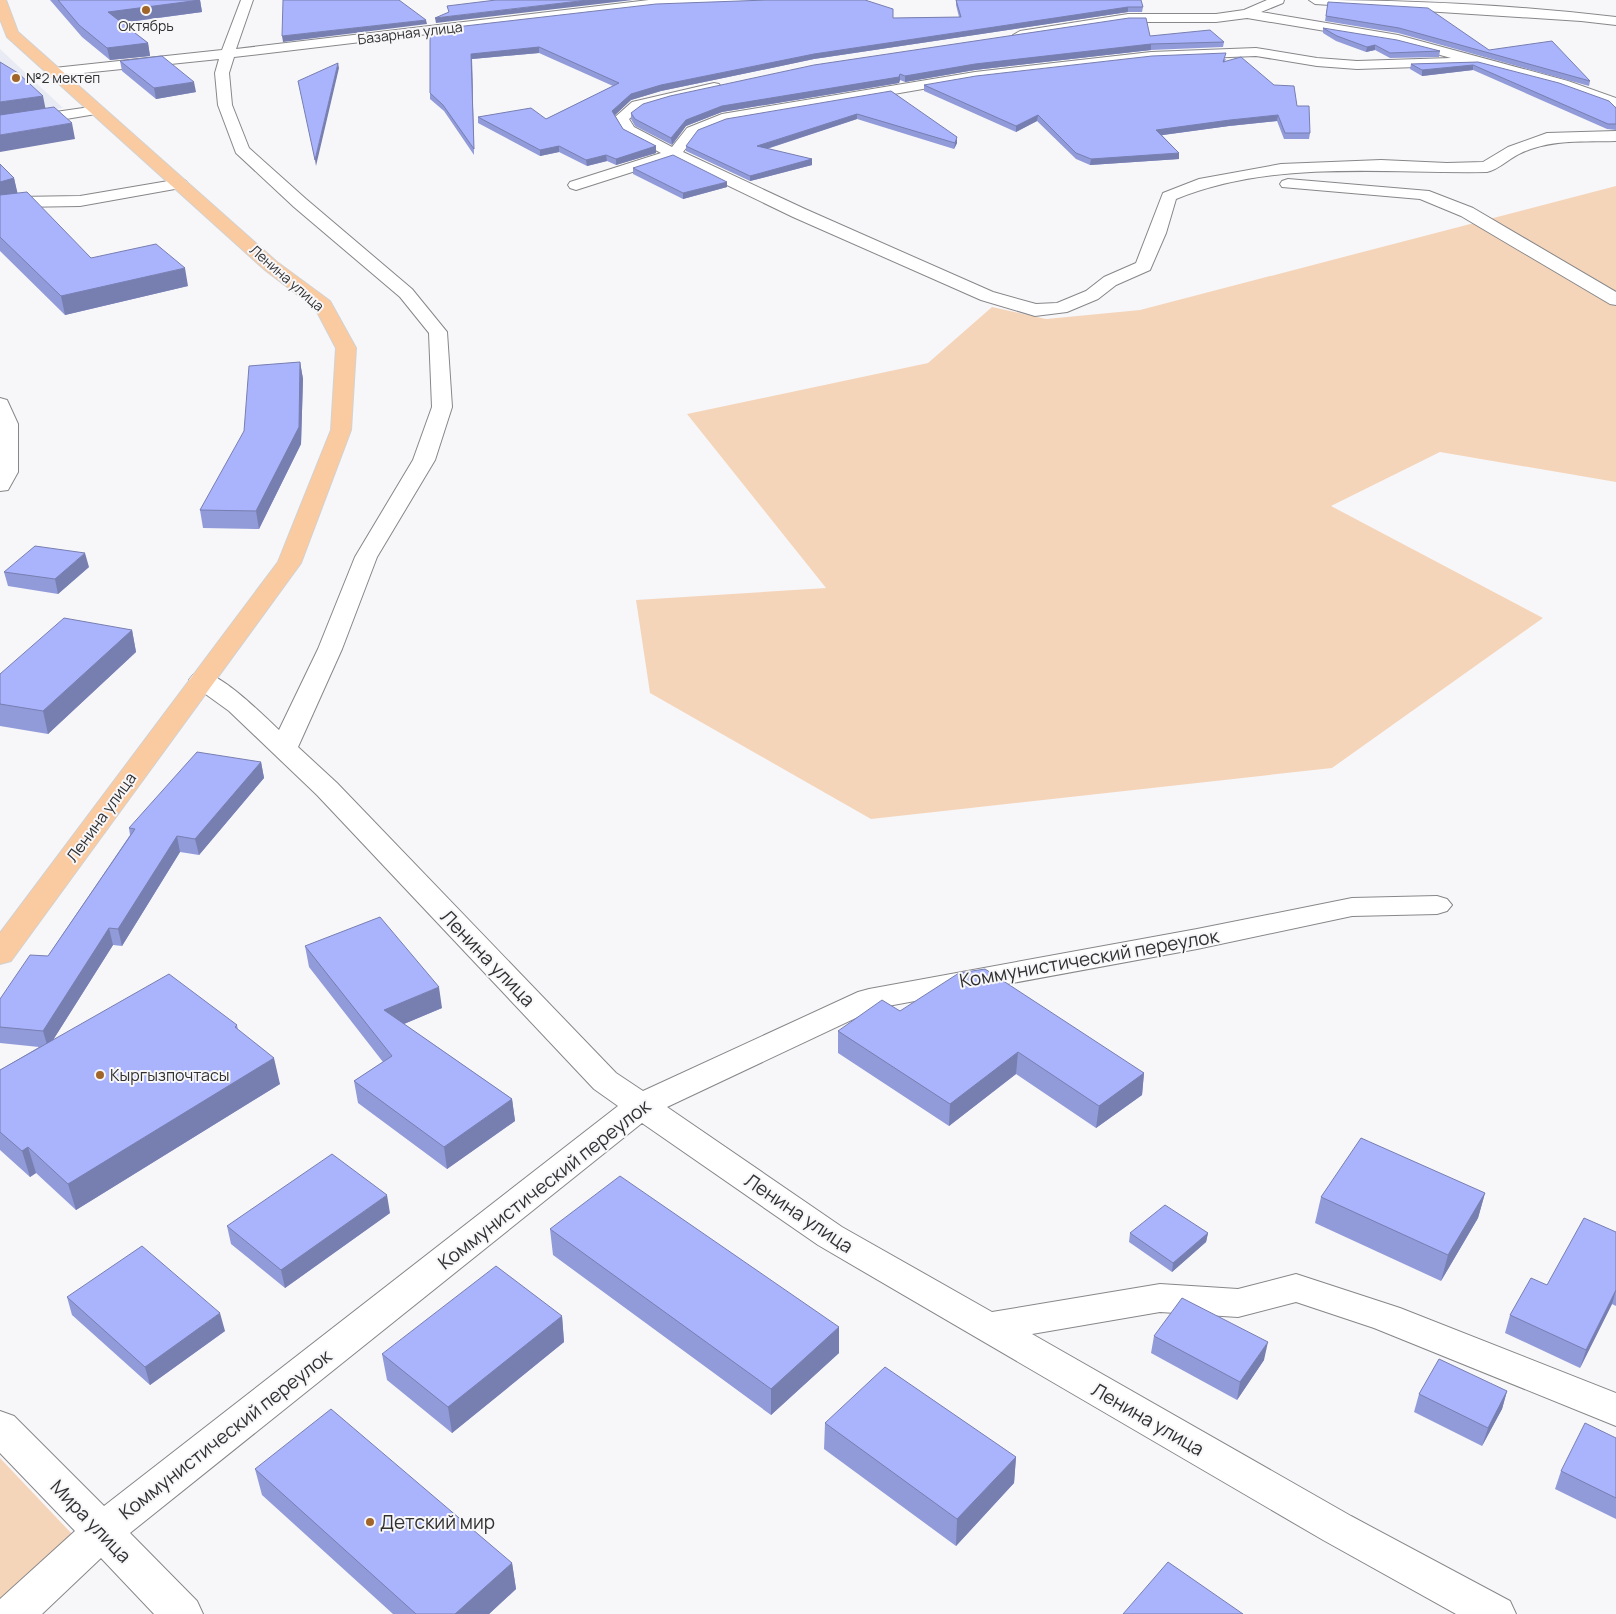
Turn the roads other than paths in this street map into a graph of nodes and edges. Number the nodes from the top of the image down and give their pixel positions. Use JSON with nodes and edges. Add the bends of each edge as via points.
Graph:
{"nodes":[{"id":1,"x":0,"y":0,"type":"edge"},
{"id":2,"x":247,"y":0,"type":"edge"},
{"id":3,"x":766,"y":0,"type":"edge"},
{"id":4,"x":1278,"y":0,"type":"edge"},
{"id":5,"x":1315,"y":0,"type":"edge"},
{"id":6,"x":1247,"y":14,"type":"junction"},
{"id":7,"x":1616,"y":21,"type":"edge"},
{"id":8,"x":1008,"y":37,"type":"edge"},
{"id":9,"x":228,"y":54,"type":"junction"},
{"id":10,"x":1476,"y":61,"type":"junction"},
{"id":11,"x":54,"y":72,"type":"junction"},
{"id":12,"x":732,"y":83,"type":"edge"},
{"id":13,"x":1616,"y":103,"type":"edge"},
{"id":14,"x":97,"y":110,"type":"junction"},
{"id":15,"x":0,"y":125,"type":"edge"},
{"id":16,"x":1616,"y":136,"type":"edge"},
{"id":17,"x":674,"y":154,"type":"junction"},
{"id":18,"x":180,"y":184,"type":"junction"},
{"id":19,"x":1199,"y":184,"type":"junction"},
{"id":20,"x":576,"y":185,"type":"dead end"},
{"id":21,"x":0,"y":206,"type":"edge"},
{"id":22,"x":1616,"y":300,"type":"edge"},
{"id":23,"x":2,"y":413,"type":"edge"},
{"id":24,"x":0,"y":485,"type":"edge"},
{"id":25,"x":202,"y":680,"type":"junction"},
{"id":26,"x":284,"y":749,"type":"junction"},
{"id":27,"x":1437,"y":904,"type":"dead end"},
{"id":28,"x":0,"y":954,"type":"edge"},
{"id":29,"x":641,"y":1106,"type":"junction"},
{"id":30,"x":987,"y":1327,"type":"junction"},
{"id":31,"x":1616,"y":1410,"type":"edge"},
{"id":32,"x":0,"y":1427,"type":"edge"},
{"id":33,"x":101,"y":1532,"type":"junction"},
{"id":34,"x":13,"y":1614,"type":"edge"},
{"id":35,"x":182,"y":1614,"type":"edge"},
{"id":36,"x":1495,"y":1614,"type":"edge"}],
"edges":[{"from":1,"to":11,"type":"main road","name":"Ленина улица","via":[[12,34]]},
{"from":2,"to":9,"type":"street"},
{"from":3,"to":9,"type":"street","name":"Базарная улица","via":[[656,3]]},
{"from":4,"to":6,"type":"street"},
{"from":5,"to":7,"type":"street"},
{"from":6,"to":8,"type":"street","via":[[1216,18],[1128,18]]},
{"from":6,"to":10,"type":"street","via":[[1398,39]]},
{"from":9,"to":11,"type":"street","name":"Базарная улица"},
{"from":9,"to":26,"type":"street","via":[[222,73],[225,105],[242,150],[406,293],[438,332],[442,407],[424,460],[366,557],[330,649]]},
{"from":10,"to":13,"type":"street","via":[[1563,84]]},
{"from":10,"to":17,"type":"street","via":[[1357,66],[1246,52],[1151,56],[975,76],[722,119],[692,131]]},
{"from":11,"to":14,"type":"main road","name":"Ленина улица"},
{"from":12,"to":17,"type":"street","via":[[637,105],[621,118],[629,130]]},
{"from":14,"to":15,"type":"street"},
{"from":14,"to":18,"type":"main road","name":"Ленина улица"},
{"from":16,"to":19,"type":"street","via":[[1547,138],[1514,150],[1487,167],[1381,165],[1281,169]]},
{"from":17,"to":19,"type":"street","via":[[987,296],[1035,310],[1060,308],[1092,295],[1110,281],[1144,266],[1169,196]]},
{"from":17,"to":20,"type":"street"},
{"from":18,"to":21,"type":"street","via":[[80,202],[17,202]]},
{"from":18,"to":25,"type":"main road","name":"Ленина улица","via":[[271,266],[323,305],[346,348],[341,430],[289,563]]},
{"from":19,"to":22,"type":"street","via":[[1277,183],[1423,194],[1466,212]]},
{"from":23,"to":24,"type":"street","via":[[8,424],[7,472]]},
{"from":25,"to":26,"type":"street","name":"Ленина улица","via":[[238,706]]},
{"from":25,"to":28,"type":"main road","name":"Ленина улица"},
{"from":26,"to":29,"type":"street","name":"Ленина улица","via":[[326,788],[605,1081]]},
{"from":27,"to":29,"type":"street","name":"Коммунистический переулок","via":[[1352,907],[869,999]]},
{"from":29,"to":30,"type":"street","name":"Ленина улица","via":[[830,1236]]},
{"from":29,"to":33,"type":"street","name":"Коммунистический переулок"},
{"from":30,"to":31,"type":"street","via":[[1160,1298],[1238,1303],[1296,1288],[1387,1318]]},
{"from":30,"to":36,"type":"street","name":"Ленина улица","via":[[1337,1528]]},
{"from":32,"to":33,"type":"street","name":"Мира улица"},
{"from":33,"to":34,"type":"street","name":"Коммунистический переулок"},
{"from":33,"to":35,"type":"street","name":"Мира улица"}]}
